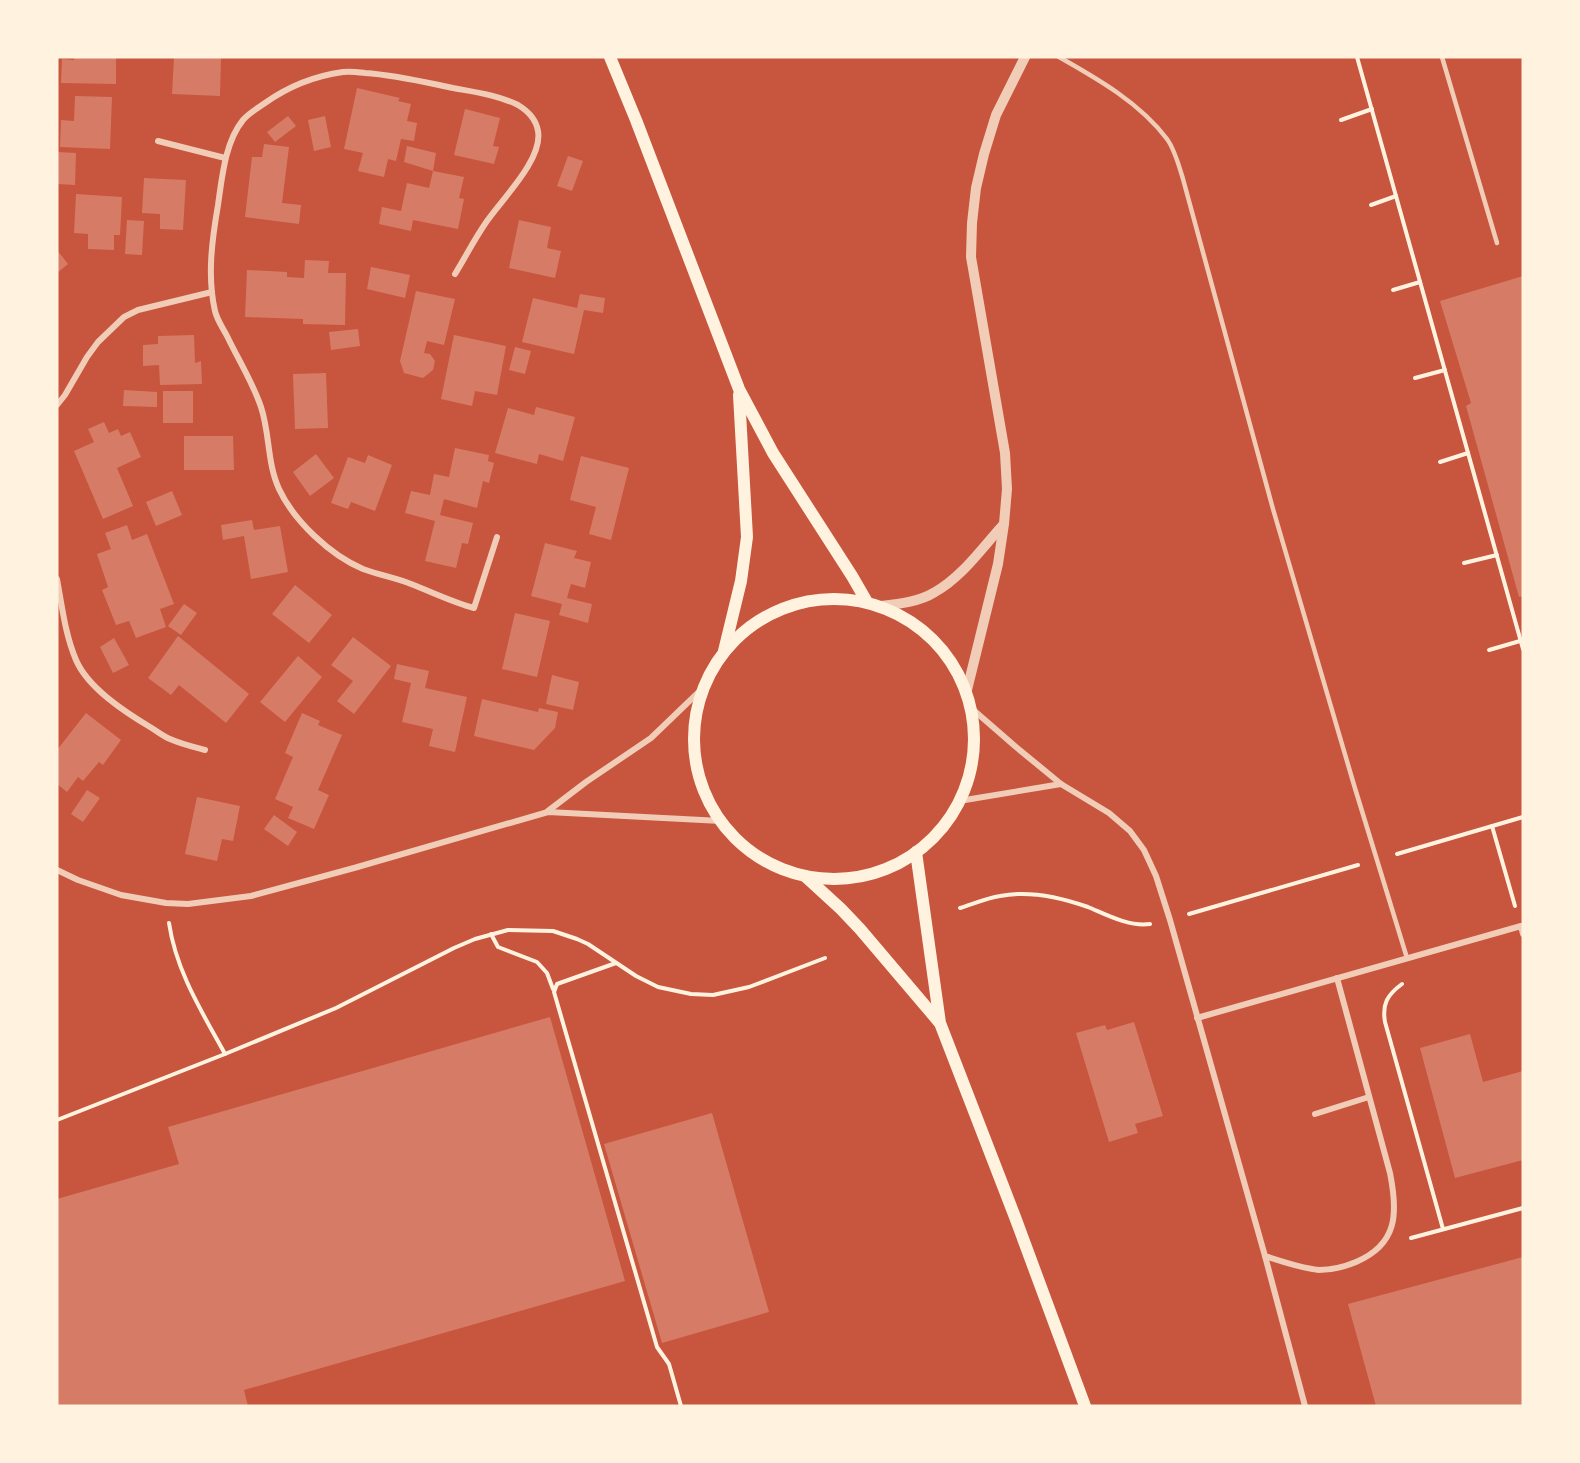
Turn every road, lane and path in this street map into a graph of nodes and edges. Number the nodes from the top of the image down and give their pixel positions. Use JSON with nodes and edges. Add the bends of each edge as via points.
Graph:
{"nodes":[{"id":1,"x":610,"y":57,"type":"edge"},
{"id":2,"x":1025,"y":57,"type":"edge"},
{"id":3,"x":1059,"y":57,"type":"edge"},
{"id":4,"x":1357,"y":57,"type":"edge"},
{"id":5,"x":1442,"y":57,"type":"edge"},
{"id":6,"x":1372,"y":109,"type":"junction"},
{"id":7,"x":1341,"y":120,"type":"dead end"},
{"id":8,"x":158,"y":141,"type":"dead end"},
{"id":9,"x":225,"y":158,"type":"junction"},
{"id":10,"x":1396,"y":196,"type":"junction"},
{"id":11,"x":1371,"y":205,"type":"dead end"},
{"id":12,"x":1497,"y":243,"type":"dead end"},
{"id":13,"x":455,"y":274,"type":"dead end"},
{"id":14,"x":1420,"y":282,"type":"junction"},
{"id":15,"x":1393,"y":290,"type":"dead end"},
{"id":16,"x":212,"y":292,"type":"junction"},
{"id":17,"x":1445,"y":370,"type":"junction"},
{"id":18,"x":1415,"y":378,"type":"dead end"},
{"id":19,"x":739,"y":389,"type":"junction"},
{"id":20,"x":57,"y":405,"type":"edge"},
{"id":21,"x":1468,"y":453,"type":"junction"},
{"id":22,"x":1440,"y":462,"type":"dead end"},
{"id":23,"x":1004,"y":524,"type":"junction"},
{"id":24,"x":497,"y":537,"type":"dead end"},
{"id":25,"x":1497,"y":555,"type":"junction"},
{"id":26,"x":1464,"y":564,"type":"dead end"},
{"id":27,"x":57,"y":579,"type":"edge"},
{"id":28,"x":867,"y":602,"type":"junction"},
{"id":29,"x":880,"y":606,"type":"junction"},
{"id":30,"x":1522,"y":640,"type":"edge"},
{"id":31,"x":1490,"y":650,"type":"dead end"},
{"id":32,"x":1523,"y":650,"type":"edge"},
{"id":33,"x":724,"y":652,"type":"junction"},
{"id":34,"x":704,"y":687,"type":"junction"},
{"id":35,"x":966,"y":694,"type":"junction"},
{"id":36,"x":970,"y":707,"type":"junction"},
{"id":37,"x":206,"y":750,"type":"dead end"},
{"id":38,"x":1061,"y":784,"type":"junction"},
{"id":39,"x":959,"y":801,"type":"junction"},
{"id":40,"x":548,"y":812,"type":"junction"},
{"id":41,"x":1523,"y":817,"type":"edge"},
{"id":42,"x":721,"y":821,"type":"junction"},
{"id":43,"x":1492,"y":826,"type":"junction"},
{"id":44,"x":916,"y":852,"type":"junction"},
{"id":45,"x":1376,"y":859,"type":"junction"},
{"id":46,"x":57,"y":870,"type":"edge"},
{"id":47,"x":805,"y":876,"type":"junction"},
{"id":48,"x":166,"y":903,"type":"junction"},
{"id":49,"x":960,"y":908,"type":"dead end"},
{"id":50,"x":1170,"y":920,"type":"junction"},
{"id":51,"x":1522,"y":926,"type":"edge"},
{"id":52,"x":491,"y":934,"type":"junction"},
{"id":53,"x":1523,"y":934,"type":"edge"},
{"id":54,"x":825,"y":958,"type":"dead end"},
{"id":55,"x":1407,"y":958,"type":"junction"},
{"id":56,"x":617,"y":963,"type":"junction"},
{"id":57,"x":1337,"y":978,"type":"junction"},
{"id":58,"x":1405,"y":982,"type":"dead end"},
{"id":59,"x":554,"y":992,"type":"junction"},
{"id":60,"x":1197,"y":1018,"type":"junction"},
{"id":61,"x":940,"y":1023,"type":"junction"},
{"id":62,"x":225,"y":1054,"type":"junction"},
{"id":63,"x":1369,"y":1097,"type":"junction"},
{"id":64,"x":1315,"y":1114,"type":"dead end"},
{"id":65,"x":57,"y":1120,"type":"edge"},
{"id":66,"x":1523,"y":1208,"type":"edge"},
{"id":67,"x":1443,"y":1229,"type":"junction"},
{"id":68,"x":1382,"y":1245,"type":"junction"},
{"id":69,"x":1265,"y":1256,"type":"junction"},
{"id":70,"x":681,"y":1406,"type":"edge"},
{"id":71,"x":1085,"y":1406,"type":"edge"},
{"id":72,"x":1305,"y":1406,"type":"edge"}],
"edges":[{"from":1,"to":19,"type":"main road"},
{"from":2,"to":23,"type":"street","via":[[996,115],[976,188],[972,223],[971,257],[1005,453]]},
{"from":3,"to":45,"type":"lane","via":[[1143,112],[1169,141]]},
{"from":4,"to":6,"type":"path"},
{"from":5,"to":12,"type":"lane"},
{"from":6,"to":7,"type":"path"},
{"from":6,"to":10,"type":"path"},
{"from":8,"to":9,"type":"street"},
{"from":9,"to":13,"type":"street","via":[[242,121],[256,109],[296,84],[346,71],[379,73],[500,97],[521,107],[532,116],[538,129],[535,156],[486,222]]},
{"from":9,"to":16,"type":"street","via":[[213,232]]},
{"from":10,"to":11,"type":"path"},
{"from":10,"to":14,"type":"path"},
{"from":14,"to":15,"type":"path"},
{"from":14,"to":17,"type":"path"},
{"from":16,"to":20,"type":"street","via":[[124,317],[98,342]]},
{"from":16,"to":24,"type":"street","via":[[216,314],[261,408],[280,491],[325,546],[363,568],[474,608]]},
{"from":17,"to":18,"type":"path"},
{"from":17,"to":21,"type":"path"},
{"from":19,"to":28,"type":"main road","via":[[773,453]]},
{"from":19,"to":33,"type":"main road","via":[[747,537]]},
{"from":21,"to":22,"type":"path"},
{"from":21,"to":25,"type":"path"},
{"from":23,"to":29,"type":"street","via":[[948,584],[903,604]]},
{"from":23,"to":35,"type":"street"},
{"from":25,"to":26,"type":"path"},
{"from":25,"to":30,"type":"path"},
{"from":27,"to":37,"type":"street","via":[[67,635],[87,677],[124,710],[169,739]]},
{"from":28,"to":29,"type":"main road"},
{"from":28,"to":33,"type":"main road","via":[[826,599],[784,608],[753,625]]},
{"from":29,"to":35,"type":"main road","via":[[909,620],[933,640],[953,665]]},
{"from":30,"to":31,"type":"path"},
{"from":30,"to":32,"type":"path"},
{"from":33,"to":34,"type":"main road"},
{"from":34,"to":40,"type":"street","via":[[651,738]]},
{"from":34,"to":42,"type":"main road","via":[[695,732],[695,756],[700,779]]},
{"from":35,"to":36,"type":"main road"},
{"from":36,"to":38,"type":"street"},
{"from":36,"to":39,"type":"main road","via":[[974,748]]},
{"from":38,"to":39,"type":"street"},
{"from":38,"to":50,"type":"street","via":[[1109,813],[1130,831],[1144,849]]},
{"from":39,"to":44,"type":"main road","via":[[951,816]]},
{"from":40,"to":42,"type":"street"},
{"from":40,"to":48,"type":"street","via":[[250,896]]},
{"from":41,"to":43,"type":"path"},
{"from":42,"to":47,"type":"main road","via":[[758,856]]},
{"from":43,"to":45,"type":"path"},
{"from":43,"to":51,"type":"path"},
{"from":44,"to":47,"type":"main road","via":[[873,873],[849,878]]},
{"from":44,"to":61,"type":"main road"},
{"from":45,"to":50,"type":"path"},
{"from":45,"to":55,"type":"lane"},
{"from":46,"to":48,"type":"street","via":[[121,895]]},
{"from":47,"to":61,"type":"main road","via":[[860,928]]},
{"from":48,"to":62,"type":"path","via":[[181,969]]},
{"from":49,"to":50,"type":"path","via":[[1000,896],[1039,894],[1141,925]]},
{"from":50,"to":60,"type":"street"},
{"from":51,"to":53,"type":"street"},
{"from":51,"to":55,"type":"street"},
{"from":52,"to":56,"type":"path","via":[[508,930],[553,931],[588,944]]},
{"from":52,"to":59,"type":"path","via":[[498,947],[537,962],[547,973]]},
{"from":52,"to":62,"type":"path","via":[[454,948],[336,1008]]},
{"from":54,"to":56,"type":"path","via":[[749,987],[713,995],[658,987]]},
{"from":55,"to":57,"type":"street"},
{"from":56,"to":59,"type":"path","via":[[557,984]]},
{"from":57,"to":60,"type":"street"},
{"from":57,"to":63,"type":"street"},
{"from":58,"to":67,"type":"path","via":[[1394,990],[1383,1012]]},
{"from":59,"to":70,"type":"path","via":[[657,1347],[669,1364]]},
{"from":60,"to":69,"type":"street"},
{"from":61,"to":71,"type":"main road"},
{"from":62,"to":65,"type":"path"},
{"from":63,"to":64,"type":"street"},
{"from":63,"to":68,"type":"street","via":[[1394,1191],[1393,1220]]},
{"from":66,"to":67,"type":"path"},
{"from":67,"to":68,"type":"path"},
{"from":68,"to":69,"type":"street","via":[[1369,1257],[1350,1265],[1322,1270]]},
{"from":69,"to":72,"type":"street"}]}
